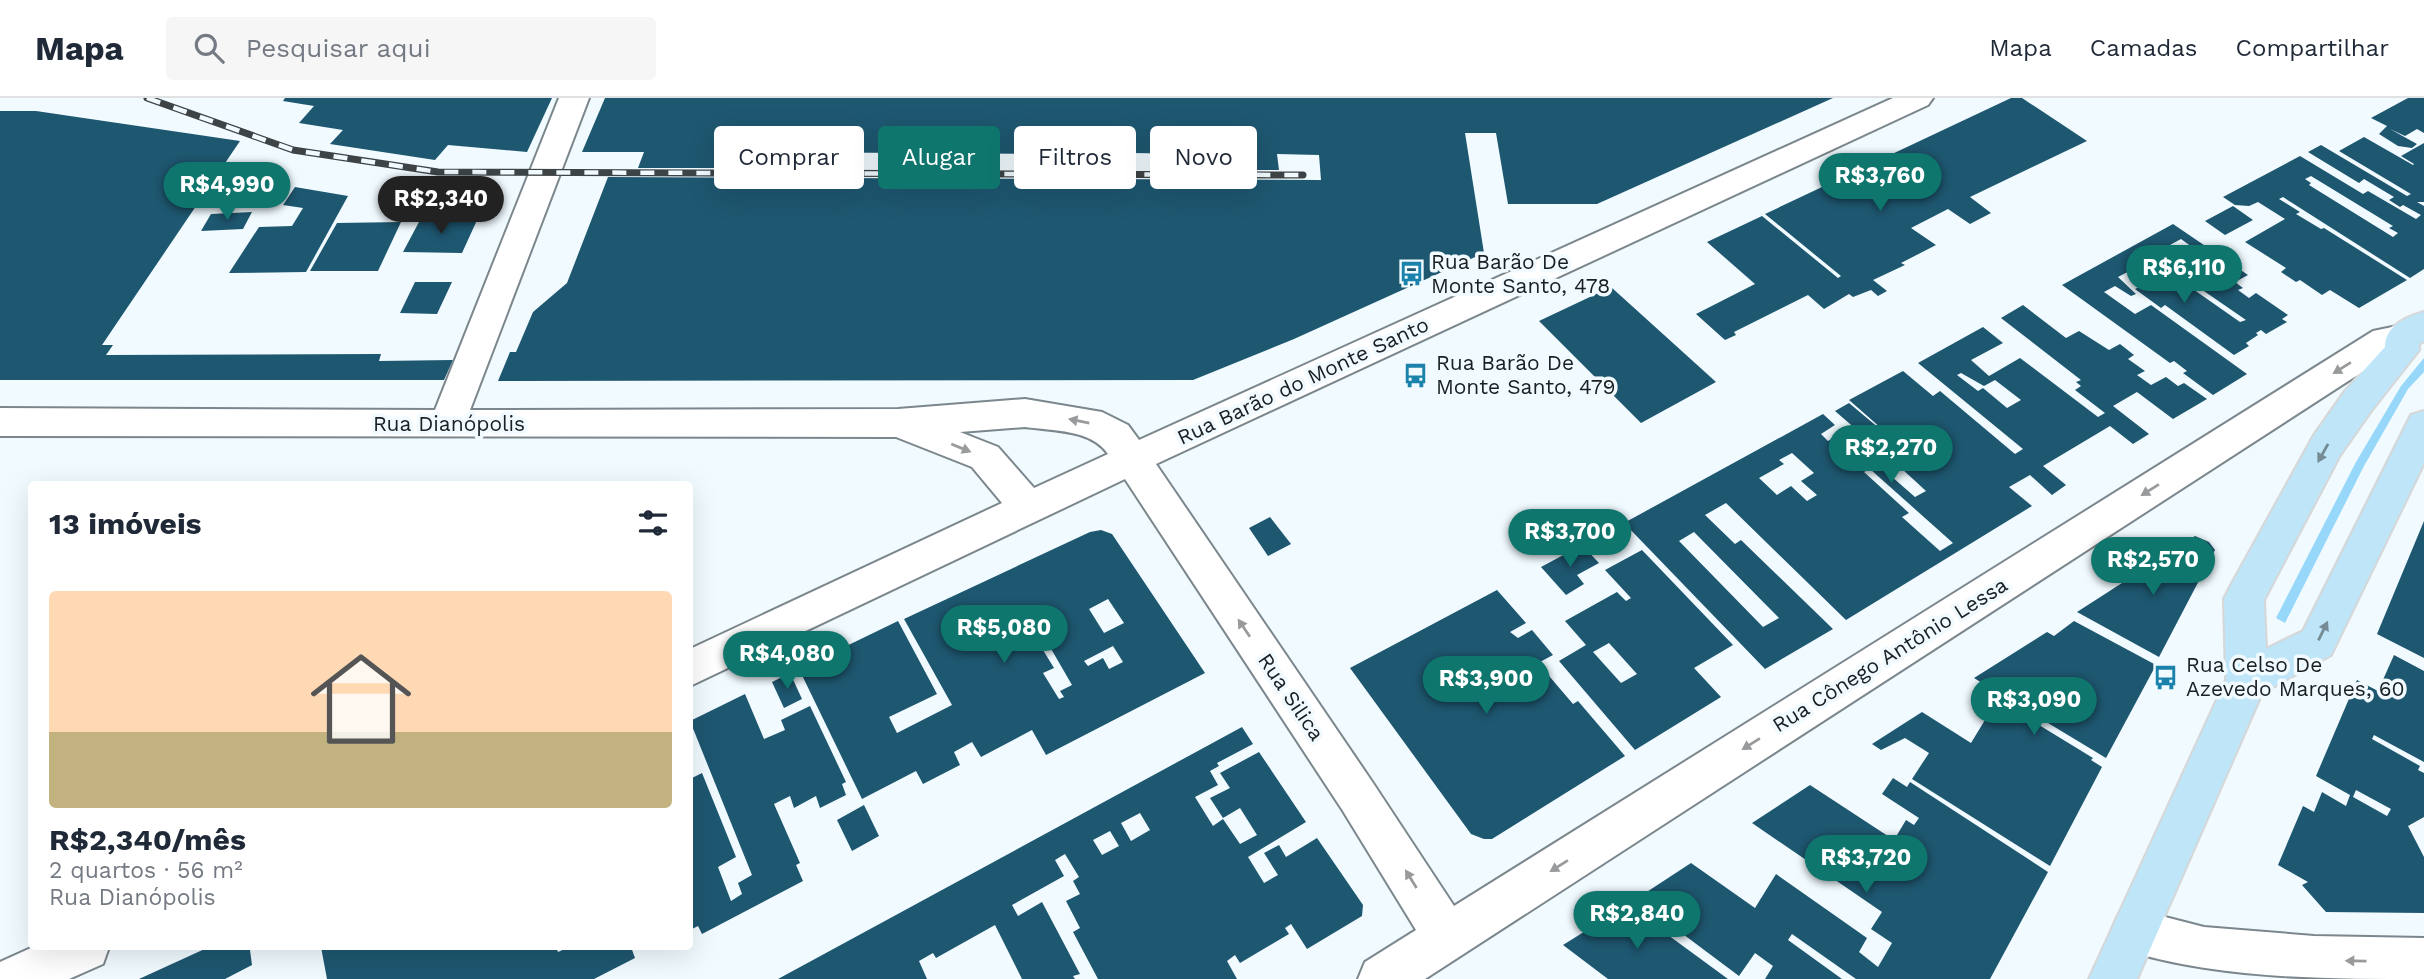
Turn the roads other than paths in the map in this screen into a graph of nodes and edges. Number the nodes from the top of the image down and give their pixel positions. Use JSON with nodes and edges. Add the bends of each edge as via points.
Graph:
{"nodes":[{"id":1,"x":574,"y":98,"type":"edge"},
{"id":2,"x":1918,"y":98,"type":"edge"},
{"id":3,"x":2413,"y":331,"type":"edge"},
{"id":4,"x":0,"y":422,"type":"edge"},
{"id":5,"x":898,"y":423,"type":"junction"},
{"id":6,"x":447,"y":424,"type":"junction"},
{"id":7,"x":2424,"y":425,"type":"edge"},
{"id":8,"x":1132,"y":459,"type":"junction"},
{"id":9,"x":1029,"y":508,"type":"junction"},
{"id":10,"x":693,"y":666,"type":"edge"},
{"id":11,"x":2247,"y":680,"type":"junction"},
{"id":12,"x":2134,"y":932,"type":"junction"},
{"id":13,"x":1447,"y":937,"type":"junction"},
{"id":14,"x":79,"y":950,"type":"edge"},
{"id":15,"x":2424,"y":961,"type":"edge"},
{"id":16,"x":16,"y":979,"type":"edge"},
{"id":17,"x":1382,"y":979,"type":"edge"},
{"id":18,"x":2113,"y":979,"type":"edge"}],
"edges":[{"from":1,"to":6,"type":"street"},
{"from":2,"to":8,"type":"street","name":"Rua Barão do Monte Santo"},
{"from":3,"to":11,"type":"main road","one_way":true,"via":[[2327,445],[2244,599]]},
{"from":3,"to":13,"type":"street","name":"Rua Cônego Antônio Lessa","one_way":true,"via":[[2385,340]]},
{"from":4,"to":6,"type":"street","name":"Rua Dianópolis"},
{"from":5,"to":6,"type":"street","name":"Rua Dianópolis"},
{"from":8,"to":5,"type":"street","name":"Rua Dianópolis","one_way":true,"via":[[1115,435],[1089,422],[1026,413]]},
{"from":5,"to":9,"type":"street","name":"Rua Dianópolis","one_way":true,"via":[[985,457]]},
{"from":11,"to":7,"type":"main road","one_way":true,"via":[[2317,643]]},
{"from":8,"to":9,"type":"street","name":"Rua Barão do Monte Santo"},
{"from":13,"to":8,"type":"street","name":"Rua Silica","one_way":true},
{"from":9,"to":10,"type":"street","name":"Rua Barão do Monte Santo"},
{"from":11,"to":12,"type":"main road"},
{"from":15,"to":12,"type":"street","one_way":true,"via":[[2314,960],[2216,951]]},
{"from":12,"to":18,"type":"main road"},
{"from":13,"to":17,"type":"street","name":"Rua Cônego Antônio Lessa"},
{"from":14,"to":16,"type":"street"}]}
